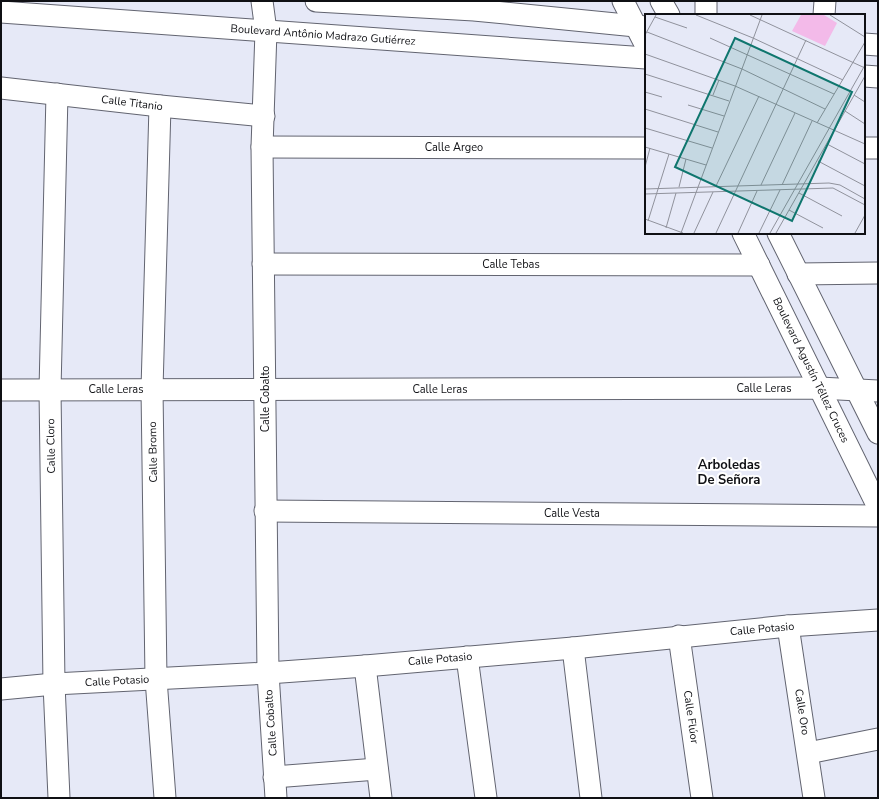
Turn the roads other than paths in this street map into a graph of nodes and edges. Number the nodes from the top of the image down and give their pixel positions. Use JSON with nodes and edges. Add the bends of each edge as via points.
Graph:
{"nodes":[{"id":1,"x":262,"y":1,"type":"edge"},
{"id":2,"x":316,"y":1,"type":"edge"},
{"id":3,"x":623,"y":1,"type":"edge"},
{"id":4,"x":661,"y":1,"type":"edge"},
{"id":5,"x":706,"y":1,"type":"edge"},
{"id":6,"x":825,"y":1,"type":"edge"},
{"id":7,"x":354,"y":2,"type":"edge"},
{"id":8,"x":474,"y":6,"type":"edge"},
{"id":9,"x":1,"y":12,"type":"edge"},
{"id":10,"x":668,"y":14,"type":"edge"},
{"id":11,"x":706,"y":14,"type":"edge"},
{"id":12,"x":824,"y":14,"type":"edge"},
{"id":13,"x":641,"y":27,"type":"edge"},
{"id":14,"x":266,"y":31,"type":"junction"},
{"id":15,"x":645,"y":42,"type":"edge"},
{"id":16,"x":865,"y":44,"type":"edge"},
{"id":17,"x":878,"y":45,"type":"edge"},
{"id":18,"x":645,"y":58,"type":"edge"},
{"id":19,"x":865,"y":76,"type":"edge"},
{"id":20,"x":878,"y":77,"type":"edge"},
{"id":21,"x":1,"y":88,"type":"edge"},
{"id":22,"x":57,"y":94,"type":"junction"},
{"id":23,"x":160,"y":106,"type":"junction"},
{"id":24,"x":264,"y":116,"type":"junction"},
{"id":25,"x":262,"y":147,"type":"junction"},
{"id":26,"x":645,"y":148,"type":"edge"},
{"id":27,"x":865,"y":148,"type":"edge"},
{"id":28,"x":878,"y":148,"type":"edge"},
{"id":29,"x":744,"y":234,"type":"edge"},
{"id":30,"x":778,"y":234,"type":"edge"},
{"id":31,"x":263,"y":264,"type":"junction"},
{"id":32,"x":759,"y":265,"type":"junction"},
{"id":33,"x":878,"y":273,"type":"edge"},
{"id":34,"x":798,"y":274,"type":"junction"},
{"id":35,"x":820,"y":388,"type":"junction"},
{"id":36,"x":152,"y":389,"type":"junction"},
{"id":37,"x":266,"y":389,"type":"junction"},
{"id":38,"x":1,"y":390,"type":"edge"},
{"id":39,"x":50,"y":390,"type":"junction"},
{"id":40,"x":857,"y":390,"type":"junction"},
{"id":41,"x":878,"y":391,"type":"edge"},
{"id":42,"x":878,"y":433,"type":"edge"},
{"id":43,"x":878,"y":507,"type":"edge"},
{"id":44,"x":266,"y":511,"type":"junction"},
{"id":45,"x":878,"y":516,"type":"edge"},
{"id":46,"x":878,"y":620,"type":"edge"},
{"id":47,"x":788,"y":626,"type":"junction"},
{"id":48,"x":679,"y":636,"type":"junction"},
{"id":49,"x":572,"y":648,"type":"junction"},
{"id":50,"x":467,"y":657,"type":"junction"},
{"id":51,"x":365,"y":666,"type":"junction"},
{"id":52,"x":268,"y":673,"type":"junction"},
{"id":53,"x":156,"y":679,"type":"junction"},
{"id":54,"x":54,"y":684,"type":"junction"},
{"id":55,"x":1,"y":689,"type":"edge"},
{"id":56,"x":878,"y":739,"type":"edge"},
{"id":57,"x":808,"y":753,"type":"junction"},
{"id":58,"x":377,"y":769,"type":"junction"},
{"id":59,"x":274,"y":777,"type":"junction"},
{"id":60,"x":59,"y":798,"type":"edge"},
{"id":61,"x":164,"y":798,"type":"edge"},
{"id":62,"x":276,"y":798,"type":"edge"},
{"id":63,"x":381,"y":798,"type":"edge"},
{"id":64,"x":486,"y":798,"type":"edge"},
{"id":65,"x":591,"y":798,"type":"edge"},
{"id":66,"x":702,"y":798,"type":"edge"},
{"id":67,"x":814,"y":798,"type":"edge"}],
"edges":[{"from":1,"to":14,"type":"street","name":"Calle Cobalto"},
{"from":2,"to":7,"type":"street"},
{"from":3,"to":13,"type":"street"},
{"from":4,"to":10,"type":"street"},
{"from":5,"to":11,"type":"street"},
{"from":6,"to":12,"type":"street"},
{"from":7,"to":8,"type":"street"},
{"from":8,"to":13,"type":"street"},
{"from":9,"to":14,"type":"street","name":"Boulevard Antônio Madrazo Gutiérrez"},
{"from":13,"to":15,"type":"street"},
{"from":14,"to":18,"type":"street","name":"Boulevard Antônio Madrazo Gutiérrez"},
{"from":14,"to":24,"type":"street","name":"Calle Cobalto"},
{"from":16,"to":17,"type":"street"},
{"from":19,"to":20,"type":"street"},
{"from":21,"to":22,"type":"street","name":"Calle Titanio"},
{"from":22,"to":23,"type":"street","name":"Calle Titanio"},
{"from":22,"to":39,"type":"street","name":"Calle Cloro"},
{"from":23,"to":24,"type":"street","name":"Calle Titanio"},
{"from":23,"to":36,"type":"street","name":"Calle Bromo"},
{"from":24,"to":25,"type":"street","name":"Calle Cobalto"},
{"from":25,"to":26,"type":"street","name":"Calle Argeo"},
{"from":25,"to":31,"type":"street","name":"Calle Cobalto"},
{"from":27,"to":28,"type":"street"},
{"from":29,"to":32,"type":"street","name":"Boulevard Agustín Téllez Cruces"},
{"from":30,"to":34,"type":"street"},
{"from":31,"to":32,"type":"street","name":"Calle Tebas"},
{"from":31,"to":37,"type":"street","name":"Calle Cobalto"},
{"from":32,"to":35,"type":"street","name":"Boulevard Agustín Téllez Cruces"},
{"from":33,"to":34,"type":"street"},
{"from":34,"to":40,"type":"street"},
{"from":35,"to":37,"type":"street","name":"Calle Leras"},
{"from":35,"to":40,"type":"street","name":"Calle Leras"},
{"from":35,"to":43,"type":"street","name":"Boulevard Agustín Téllez Cruces"},
{"from":36,"to":37,"type":"street","name":"Calle Leras"},
{"from":36,"to":39,"type":"street","name":"Calle Leras"},
{"from":36,"to":53,"type":"street","name":"Calle Bromo"},
{"from":37,"to":44,"type":"street","name":"Calle Cobalto"},
{"from":38,"to":39,"type":"street","name":"Calle Leras"},
{"from":39,"to":54,"type":"street","name":"Calle Cloro"},
{"from":40,"to":41,"type":"street","name":"Calle Leras"},
{"from":40,"to":42,"type":"street"},
{"from":44,"to":45,"type":"street","name":"Calle Vesta"},
{"from":44,"to":52,"type":"street","name":"Calle Cobalto"},
{"from":46,"to":47,"type":"street","name":"Calle Potasio"},
{"from":47,"to":48,"type":"street","name":"Calle Potasio"},
{"from":47,"to":57,"type":"street","name":"Calle Oro"},
{"from":48,"to":49,"type":"street","name":"Calle Potasio"},
{"from":48,"to":66,"type":"street","name":"Calle Flúor"},
{"from":49,"to":50,"type":"street","name":"Calle Potasio"},
{"from":49,"to":65,"type":"street"},
{"from":50,"to":51,"type":"street","name":"Calle Potasio"},
{"from":50,"to":64,"type":"street"},
{"from":51,"to":52,"type":"street","name":"Calle Potasio"},
{"from":51,"to":58,"type":"street"},
{"from":52,"to":53,"type":"street","name":"Calle Potasio"},
{"from":52,"to":59,"type":"street","name":"Calle Cobalto"},
{"from":53,"to":54,"type":"street","name":"Calle Potasio"},
{"from":53,"to":61,"type":"street","name":"Calle Bromo"},
{"from":54,"to":55,"type":"street","name":"Calle Potasio"},
{"from":54,"to":60,"type":"street","name":"Calle Cloro"},
{"from":56,"to":57,"type":"street"},
{"from":57,"to":67,"type":"street","name":"Calle Oro"},
{"from":58,"to":59,"type":"street"},
{"from":58,"to":63,"type":"street"},
{"from":59,"to":62,"type":"street","name":"Calle Cobalto"}]}
